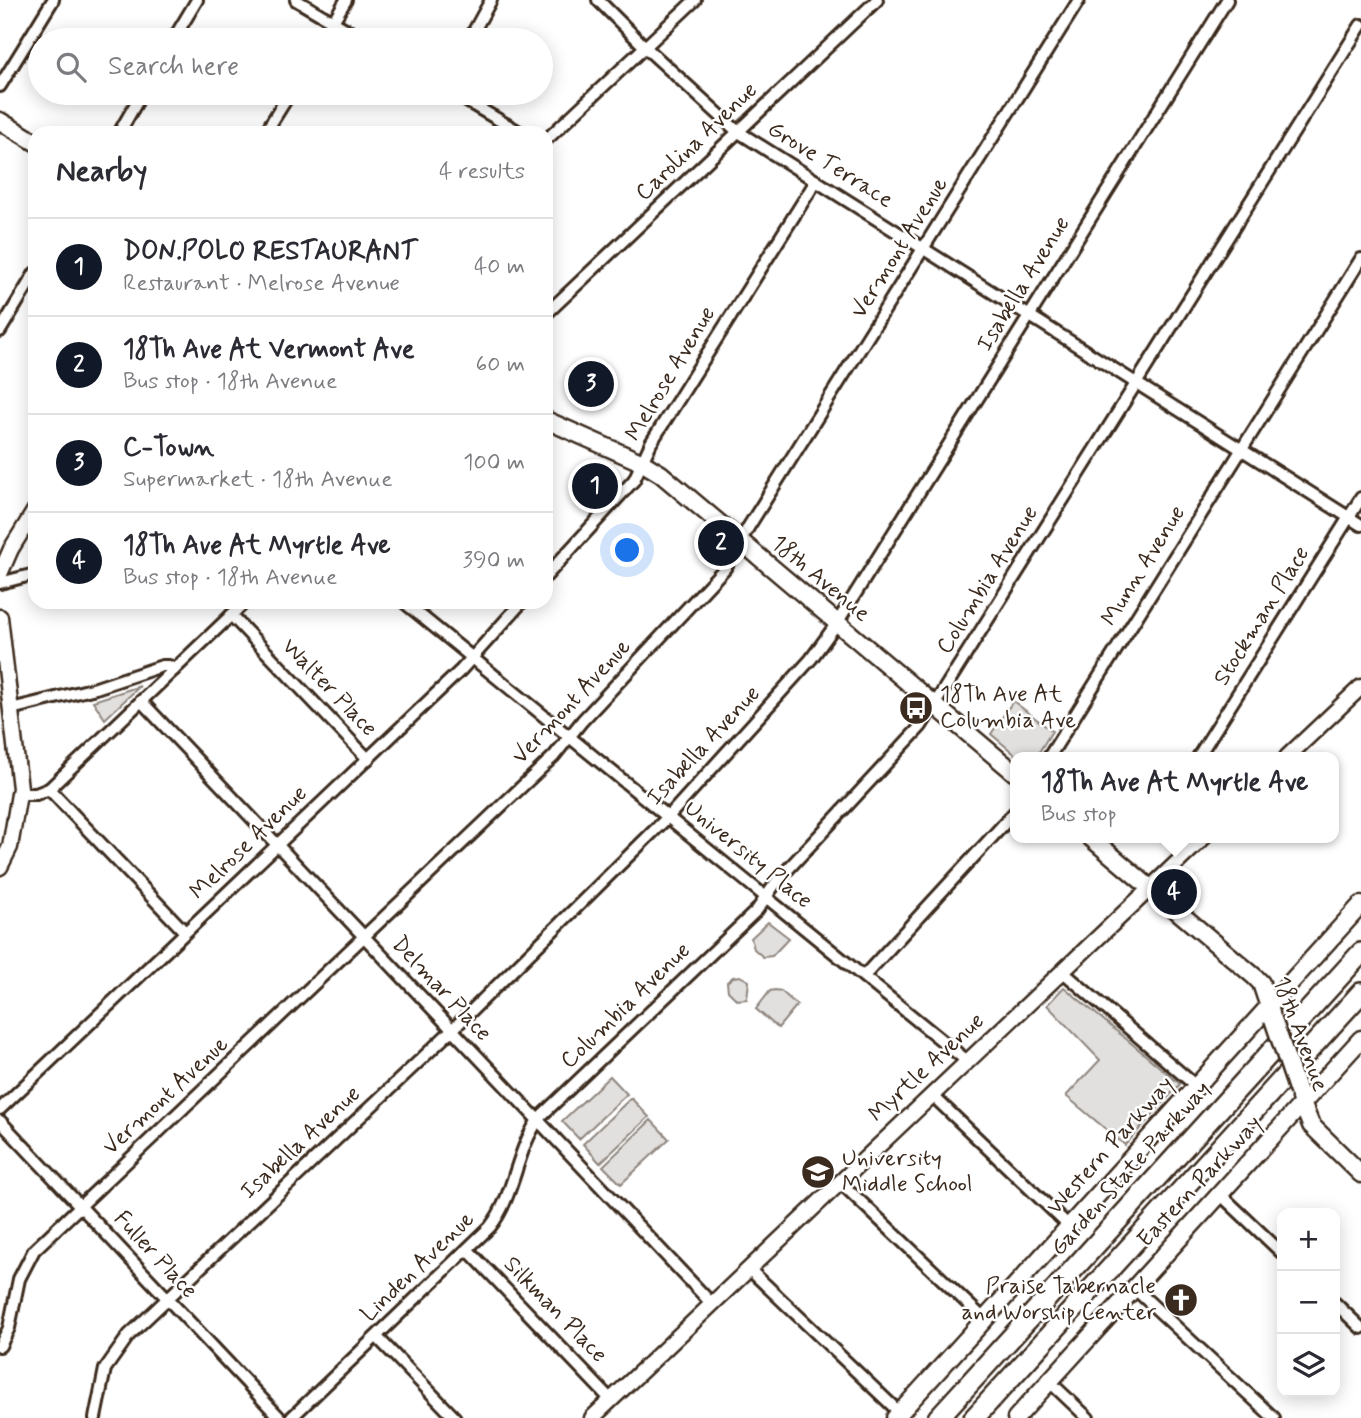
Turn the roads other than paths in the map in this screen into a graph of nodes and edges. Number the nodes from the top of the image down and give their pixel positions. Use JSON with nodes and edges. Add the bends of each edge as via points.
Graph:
{"nodes":[{"id":1,"x":53,"y":0,"type":"edge"},
{"id":2,"x":197,"y":0,"type":"edge"},
{"id":3,"x":296,"y":0,"type":"edge"},
{"id":4,"x":346,"y":0,"type":"edge"},
{"id":5,"x":491,"y":0,"type":"edge"},
{"id":6,"x":598,"y":0,"type":"edge"},
{"id":7,"x":695,"y":0,"type":"edge"},
{"id":8,"x":877,"y":0,"type":"edge"},
{"id":9,"x":1079,"y":0,"type":"edge"},
{"id":10,"x":1227,"y":0,"type":"edge"},
{"id":11,"x":333,"y":22,"type":"junction"},
{"id":12,"x":1361,"y":25,"type":"edge"},
{"id":13,"x":36,"y":28,"type":"edge"},
{"id":14,"x":180,"y":28,"type":"edge"},
{"id":15,"x":329,"y":28,"type":"edge"},
{"id":16,"x":343,"y":28,"type":"edge"},
{"id":17,"x":476,"y":28,"type":"edge"},
{"id":18,"x":28,"y":41,"type":"edge"},
{"id":19,"x":645,"y":47,"type":"junction"},
{"id":20,"x":0,"y":86,"type":"edge"},
{"id":21,"x":135,"y":105,"type":"edge"},
{"id":22,"x":283,"y":105,"type":"edge"},
{"id":23,"x":474,"y":105,"type":"edge"},
{"id":24,"x":0,"y":121,"type":"edge"},
{"id":25,"x":123,"y":126,"type":"edge"},
{"id":26,"x":271,"y":126,"type":"edge"},
{"id":27,"x":510,"y":126,"type":"edge"},
{"id":28,"x":737,"y":131,"type":"junction"},
{"id":29,"x":553,"y":133,"type":"edge"},
{"id":30,"x":28,"y":138,"type":"edge"},
{"id":31,"x":816,"y":181,"type":"junction"},
{"id":32,"x":924,"y":249,"type":"junction"},
{"id":33,"x":1361,"y":259,"type":"edge"},
{"id":34,"x":28,"y":285,"type":"edge"},
{"id":35,"x":553,"y":307,"type":"edge"},
{"id":36,"x":1029,"y":315,"type":"junction"},
{"id":37,"x":0,"y":331,"type":"edge"},
{"id":38,"x":1136,"y":382,"type":"junction"},
{"id":39,"x":553,"y":423,"type":"edge"},
{"id":40,"x":1242,"y":449,"type":"junction"},
{"id":41,"x":643,"y":463,"type":"junction"},
{"id":42,"x":1361,"y":498,"type":"edge"},
{"id":43,"x":1349,"y":517,"type":"junction"},
{"id":44,"x":28,"y":522,"type":"edge"},
{"id":45,"x":1361,"y":525,"type":"edge"},
{"id":46,"x":741,"y":541,"type":"junction"},
{"id":47,"x":553,"y":568,"type":"edge"},
{"id":48,"x":0,"y":573,"type":"edge"},
{"id":49,"x":28,"y":576,"type":"edge"},
{"id":50,"x":0,"y":583,"type":"edge"},
{"id":51,"x":237,"y":609,"type":"edge"},
{"id":52,"x":413,"y":609,"type":"edge"},
{"id":53,"x":516,"y":609,"type":"edge"},
{"id":54,"x":231,"y":615,"type":"junction"},
{"id":55,"x":0,"y":617,"type":"edge"},
{"id":56,"x":836,"y":623,"type":"junction"},
{"id":57,"x":472,"y":657,"type":"junction"},
{"id":58,"x":3,"y":660,"type":"edge"},
{"id":59,"x":174,"y":670,"type":"junction"},
{"id":60,"x":1361,"y":687,"type":"edge"},
{"id":61,"x":141,"y":701,"type":"junction"},
{"id":62,"x":934,"y":705,"type":"junction"},
{"id":63,"x":11,"y":709,"type":"junction"},
{"id":64,"x":570,"y":737,"type":"junction"},
{"id":65,"x":1052,"y":752,"type":"edge"},
{"id":66,"x":1201,"y":752,"type":"edge"},
{"id":67,"x":1292,"y":752,"type":"edge"},
{"id":68,"x":368,"y":759,"type":"junction"},
{"id":69,"x":1010,"y":769,"type":"edge"},
{"id":70,"x":49,"y":789,"type":"junction"},
{"id":71,"x":20,"y":794,"type":"junction"},
{"id":72,"x":1010,"y":816,"type":"edge"},
{"id":73,"x":668,"y":817,"type":"junction"},
{"id":74,"x":1097,"y":843,"type":"edge"},
{"id":75,"x":1198,"y":843,"type":"edge"},
{"id":76,"x":277,"y":845,"type":"junction"},
{"id":77,"x":0,"y":867,"type":"edge"},
{"id":78,"x":1150,"y":888,"type":"junction"},
{"id":79,"x":767,"y":897,"type":"junction"},
{"id":80,"x":1361,"y":905,"type":"edge"},
{"id":81,"x":185,"y":932,"type":"junction"},
{"id":82,"x":363,"y":937,"type":"junction"},
{"id":83,"x":1361,"y":953,"type":"edge"},
{"id":84,"x":1062,"y":971,"type":"junction"},
{"id":85,"x":864,"y":976,"type":"junction"},
{"id":86,"x":1361,"y":993,"type":"edge"},
{"id":87,"x":1271,"y":1013,"type":"junction"},
{"id":88,"x":451,"y":1031,"type":"junction"},
{"id":89,"x":1361,"y":1040,"type":"edge"},
{"id":90,"x":967,"y":1061,"type":"junction"},
{"id":91,"x":1196,"y":1086,"type":"junction"},
{"id":92,"x":932,"y":1095,"type":"junction"},
{"id":93,"x":1300,"y":1098,"type":"junction"},
{"id":94,"x":0,"y":1109,"type":"edge"},
{"id":95,"x":0,"y":1121,"type":"edge"},
{"id":96,"x":537,"y":1121,"type":"junction"},
{"id":97,"x":1361,"y":1174,"type":"edge"},
{"id":98,"x":840,"y":1182,"type":"junction"},
{"id":99,"x":1220,"y":1194,"type":"junction"},
{"id":100,"x":80,"y":1206,"type":"junction"},
{"id":101,"x":1069,"y":1226,"type":"junction"},
{"id":102,"x":1277,"y":1248,"type":"edge"},
{"id":103,"x":468,"y":1250,"type":"junction"},
{"id":104,"x":749,"y":1269,"type":"junction"},
{"id":105,"x":1134,"y":1288,"type":"junction"},
{"id":106,"x":167,"y":1298,"type":"junction"},
{"id":107,"x":712,"y":1304,"type":"junction"},
{"id":108,"x":1340,"y":1308,"type":"edge"},
{"id":109,"x":984,"y":1319,"type":"junction"},
{"id":110,"x":1361,"y":1328,"type":"edge"},
{"id":111,"x":377,"y":1337,"type":"junction"},
{"id":112,"x":0,"y":1346,"type":"edge"},
{"id":113,"x":1049,"y":1381,"type":"junction"},
{"id":114,"x":611,"y":1400,"type":"junction"},
{"id":115,"x":898,"y":1415,"type":"edge"},
{"id":116,"x":95,"y":1418,"type":"edge"},
{"id":117,"x":281,"y":1418,"type":"edge"},
{"id":118,"x":291,"y":1418,"type":"edge"},
{"id":119,"x":455,"y":1418,"type":"edge"},
{"id":120,"x":592,"y":1418,"type":"edge"},
{"id":121,"x":938,"y":1418,"type":"edge"},
{"id":122,"x":974,"y":1418,"type":"edge"},
{"id":123,"x":1016,"y":1418,"type":"edge"},
{"id":124,"x":1088,"y":1418,"type":"edge"},
{"id":125,"x":1273,"y":1418,"type":"edge"}],
"edges":[{"from":1,"to":13,"type":"street"},
{"from":2,"to":14,"type":"street"},
{"from":3,"to":11,"type":"street"},
{"from":4,"to":11,"type":"street"},
{"from":5,"to":17,"type":"street"},
{"from":6,"to":19,"type":"street","name":"Grove Terrace"},
{"from":7,"to":19,"type":"street"},
{"from":8,"to":28,"type":"street","name":"Carolina Avenue"},
{"from":9,"to":32,"type":"street","name":"Vermont Avenue"},
{"from":10,"to":36,"type":"street","name":"Isabella Avenue"},
{"from":11,"to":15,"type":"street"},
{"from":11,"to":16,"type":"street"},
{"from":12,"to":38,"type":"street","name":"Columbia Avenue"},
{"from":18,"to":20,"type":"street"},
{"from":19,"to":28,"type":"street","name":"Grove Terrace"},
{"from":19,"to":29,"type":"street"},
{"from":21,"to":25,"type":"street"},
{"from":22,"to":26,"type":"street"},
{"from":23,"to":27,"type":"street"},
{"from":24,"to":30,"type":"main road"},
{"from":28,"to":31,"type":"street","name":"Grove Terrace"},
{"from":28,"to":35,"type":"street","name":"Carolina Avenue"},
{"from":31,"to":32,"type":"street","name":"Grove Terrace"},
{"from":31,"to":41,"type":"street","name":"Melrose Avenue","via":[[651,443]]},
{"from":32,"to":36,"type":"street","name":"Grove Terrace"},
{"from":32,"to":46,"type":"street","name":"Vermont Avenue"},
{"from":33,"to":40,"type":"street","name":"Munn Avenue"},
{"from":34,"to":37,"type":"street"},
{"from":36,"to":38,"type":"street","name":"Grove Terrace"},
{"from":36,"to":56,"type":"street","name":"Isabella Avenue"},
{"from":38,"to":40,"type":"street","name":"Grove Terrace"},
{"from":38,"to":62,"type":"street","name":"Columbia Avenue"},
{"from":39,"to":41,"type":"main road","name":"18th Avenue"},
{"from":40,"to":43,"type":"street","name":"Grove Terrace"},
{"from":40,"to":65,"type":"street","name":"Munn Avenue"},
{"from":41,"to":46,"type":"main road","name":"18th Avenue"},
{"from":41,"to":47,"type":"street","name":"Melrose Avenue","via":[[630,486]]},
{"from":42,"to":43,"type":"street","name":"Stockman Place"},
{"from":43,"to":45,"type":"street","name":"Grove Terrace"},
{"from":43,"to":66,"type":"street","name":"Stockman Place"},
{"from":44,"to":48,"type":"street"},
{"from":46,"to":56,"type":"main road","name":"18th Avenue"},
{"from":46,"to":64,"type":"street","name":"Vermont Avenue","via":[[725,568]]},
{"from":49,"to":50,"type":"street"},
{"from":51,"to":54,"type":"street"},
{"from":52,"to":57,"type":"street","name":"University Place"},
{"from":53,"to":57,"type":"street","name":"Melrose Avenue"},
{"from":54,"to":59,"type":"street"},
{"from":54,"to":68,"type":"street","name":"Walter Place"},
{"from":55,"to":58,"type":"street"},
{"from":56,"to":62,"type":"main road","name":"18th Avenue"},
{"from":56,"to":73,"type":"street","name":"Isabella Avenue","via":[[811,659]]},
{"from":57,"to":64,"type":"street","name":"University Place"},
{"from":57,"to":68,"type":"street","name":"Melrose Avenue"},
{"from":58,"to":63,"type":"street"},
{"from":59,"to":61,"type":"street"},
{"from":59,"to":63,"type":"street","via":[[166,666]]},
{"from":60,"to":67,"type":"street"},
{"from":61,"to":70,"type":"street"},
{"from":61,"to":76,"type":"street","name":"Delmar Place"},
{"from":62,"to":69,"type":"main road","name":"18th Avenue"},
{"from":62,"to":79,"type":"street","name":"Columbia Avenue","via":[[918,730]]},
{"from":63,"to":71,"type":"street"},
{"from":64,"to":73,"type":"street","name":"University Place"},
{"from":64,"to":82,"type":"street","name":"Vermont Avenue"},
{"from":68,"to":76,"type":"street","name":"Melrose Avenue"},
{"from":70,"to":71,"type":"street"},
{"from":70,"to":81,"type":"street"},
{"from":71,"to":77,"type":"street","via":[[10,847]]},
{"from":72,"to":85,"type":"street"},
{"from":73,"to":79,"type":"street","name":"University Place"},
{"from":73,"to":88,"type":"street","name":"Isabella Avenue"},
{"from":74,"to":78,"type":"main road","name":"18th Avenue"},
{"from":75,"to":78,"type":"street","name":"Myrtle Avenue"},
{"from":76,"to":81,"type":"street","name":"Melrose Avenue"},
{"from":76,"to":82,"type":"street","name":"Delmar Place"},
{"from":78,"to":84,"type":"street","name":"Myrtle Avenue"},
{"from":78,"to":87,"type":"main road","name":"18th Avenue","via":[[1255,976]]},
{"from":79,"to":85,"type":"street","name":"University Place"},
{"from":79,"to":96,"type":"street","name":"Columbia Avenue"},
{"from":80,"to":87,"type":"main road","name":"Western Parkway"},
{"from":81,"to":94,"type":"street","name":"Melrose Avenue"},
{"from":82,"to":88,"type":"street","name":"Delmar Place"},
{"from":82,"to":100,"type":"street","name":"Vermont Avenue"},
{"from":83,"to":121,"type":"highway","name":"Garden State Parkway"},
{"from":84,"to":90,"type":"street","name":"Myrtle Avenue"},
{"from":84,"to":91,"type":"street"},
{"from":85,"to":90,"type":"street","name":"University Place"},
{"from":86,"to":122,"type":"highway"},
{"from":87,"to":91,"type":"main road","name":"Western Parkway"},
{"from":87,"to":93,"type":"main road","name":"18th Avenue","bridge":true},
{"from":88,"to":96,"type":"street","name":"Delmar Place"},
{"from":88,"to":106,"type":"street","name":"Isabella Avenue"},
{"from":89,"to":93,"type":"main road","name":"Eastern Parkway"},
{"from":90,"to":92,"type":"street","name":"Myrtle Avenue"},
{"from":91,"to":101,"type":"main road","name":"Western Parkway"},
{"from":92,"to":98,"type":"street","name":"Myrtle Avenue"},
{"from":92,"to":101,"type":"street"},
{"from":93,"to":97,"type":"main road","name":"18th Avenue","via":[[1311,1125]]},
{"from":93,"to":99,"type":"main road","name":"Eastern Parkway"},
{"from":95,"to":100,"type":"street","name":"Fuller Place"},
{"from":96,"to":103,"type":"street","name":"Linden Avenue","via":[[524,1144],[501,1211]]},
{"from":96,"to":107,"type":"street","name":"Delmar Place"},
{"from":98,"to":104,"type":"street","name":"Myrtle Avenue"},
{"from":98,"to":109,"type":"street"},
{"from":99,"to":102,"type":"street"},
{"from":99,"to":105,"type":"main road","name":"Eastern Parkway"},
{"from":100,"to":106,"type":"street","name":"Fuller Place"},
{"from":100,"to":112,"type":"street","name":"Vermont Avenue","via":[[34,1250],[23,1267],[9,1328]]},
{"from":101,"to":109,"type":"main road","name":"Western Parkway"},
{"from":103,"to":111,"type":"street","name":"Linden Avenue"},
{"from":103,"to":114,"type":"street","name":"Silkman Place"},
{"from":104,"to":107,"type":"street","name":"Myrtle Avenue"},
{"from":104,"to":115,"type":"street"},
{"from":105,"to":113,"type":"main road","name":"Eastern Parkway"},
{"from":105,"to":125,"type":"street"},
{"from":106,"to":116,"type":"street","name":"Isabella Avenue","via":[[111,1358],[102,1378]]},
{"from":106,"to":117,"type":"street","name":"Fuller Place"},
{"from":107,"to":114,"type":"street","name":"Myrtle Avenue"},
{"from":108,"to":110,"type":"street"},
{"from":109,"to":115,"type":"main road","name":"Western Parkway"},
{"from":111,"to":118,"type":"street","name":"Linden Avenue"},
{"from":111,"to":119,"type":"street"},
{"from":113,"to":123,"type":"main road","name":"Eastern Parkway"},
{"from":113,"to":124,"type":"street"},
{"from":114,"to":120,"type":"street","name":"Myrtle Avenue"}]}
